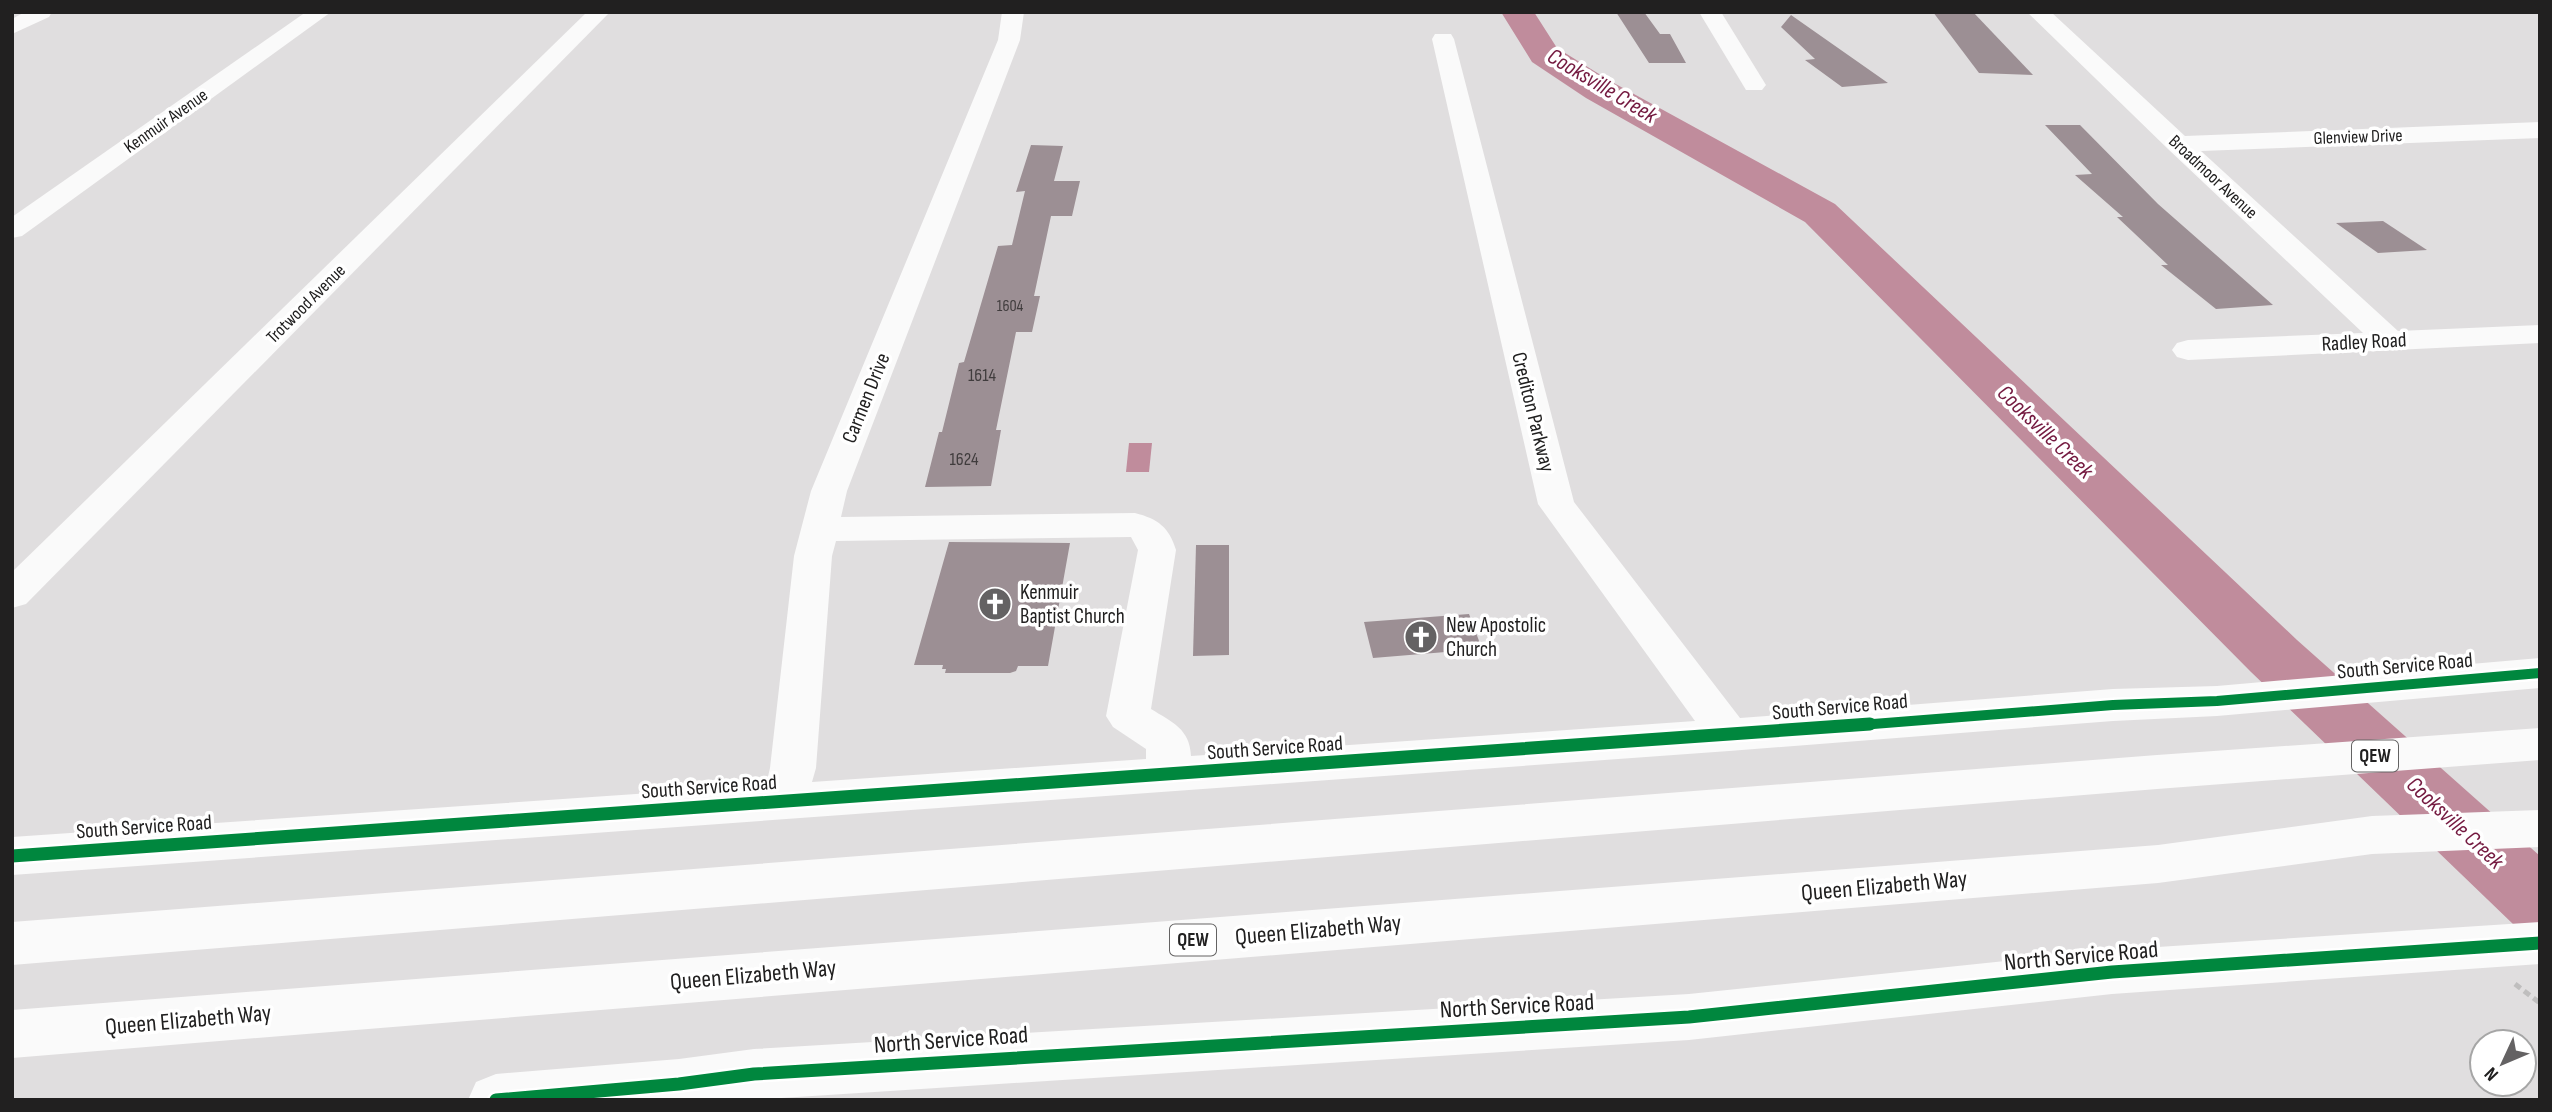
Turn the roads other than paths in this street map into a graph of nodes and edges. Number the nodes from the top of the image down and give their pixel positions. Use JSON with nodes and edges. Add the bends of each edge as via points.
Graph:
{"nodes":[{"id":1,"x":41,"y":12,"type":"edge"},
{"id":2,"x":320,"y":12,"type":"edge"},
{"id":3,"x":599,"y":12,"type":"edge"},
{"id":4,"x":1013,"y":12,"type":"edge"},
{"id":5,"x":1710,"y":12,"type":"edge"},
{"id":6,"x":2045,"y":13,"type":"edge"},
{"id":7,"x":12,"y":27,"type":"edge"},
{"id":8,"x":1443,"y":39,"type":"dead end"},
{"id":9,"x":1755,"y":85,"type":"dead end"},
{"id":10,"x":2540,"y":130,"type":"edge"},
{"id":11,"x":2176,"y":144,"type":"junction"},
{"id":12,"x":12,"y":230,"type":"edge"},
{"id":13,"x":2540,"y":334,"type":"edge"},
{"id":14,"x":2389,"y":340,"type":"junction"},
{"id":15,"x":2188,"y":350,"type":"dead end"},
{"id":16,"x":820,"y":529,"type":"junction"},
{"id":17,"x":12,"y":595,"type":"edge"},
{"id":18,"x":2540,"y":673,"type":"edge"},
{"id":19,"x":1729,"y":735,"type":"junction"},
{"id":20,"x":2540,"y":744,"type":"edge"},
{"id":21,"x":1169,"y":775,"type":"junction"},
{"id":22,"x":784,"y":802,"type":"junction"},
{"id":23,"x":2540,"y":828,"type":"edge"},
{"id":24,"x":12,"y":856,"type":"edge"},
{"id":25,"x":2540,"y":943,"type":"edge"},
{"id":26,"x":12,"y":944,"type":"edge"},
{"id":27,"x":12,"y":1034,"type":"edge"},
{"id":28,"x":677,"y":1092,"type":"edge"},
{"id":29,"x":496,"y":1100,"type":"edge"}],
"edges":[{"from":1,"to":7,"type":"main road"},
{"from":2,"to":12,"type":"main road","name":"Kenmuir Avenue"},
{"from":3,"to":17,"type":"main road","name":"Trotwood Avenue"},
{"from":4,"to":16,"type":"main road","name":"Carmen Drive","via":[[1009,40],[829,491]]},
{"from":5,"to":9,"type":"main road"},
{"from":6,"to":11,"type":"main road","name":"Broadmoor Avenue"},
{"from":8,"to":19,"type":"main road","name":"Crediton Parkway","via":[[1556,504]]},
{"from":10,"to":11,"type":"main road","name":"Glenview Drive"},
{"from":11,"to":14,"type":"main road","name":"Broadmoor Avenue"},
{"from":13,"to":14,"type":"main road","name":"Radley Road"},
{"from":14,"to":15,"type":"main road","name":"Radley Road"},
{"from":16,"to":21,"type":"main road","via":[[1146,528],[1154,536],[1157,550],[1128,716],[1168,741]]},
{"from":16,"to":22,"type":"main road","name":"Carmen Drive","via":[[813,556],[793,768]]},
{"from":18,"to":19,"type":"main road","name":"South Service Road"},
{"from":19,"to":21,"type":"main road","name":"South Service Road"},
{"from":20,"to":26,"type":"main road","number":"QEW"},
{"from":21,"to":22,"type":"main road","name":"South Service Road"},
{"from":22,"to":24,"type":"main road","name":"South Service Road"},
{"from":23,"to":27,"type":"main road","name":"Queen Elizabeth Way","number":"QEW","via":[[2372,835],[2144,865]]},
{"from":25,"to":28,"type":"main road","name":"North Service Road","via":[[2112,972],[1689,1017],[754,1074]]},
{"from":28,"to":29,"type":"main road","name":"North Service Road"}]}
